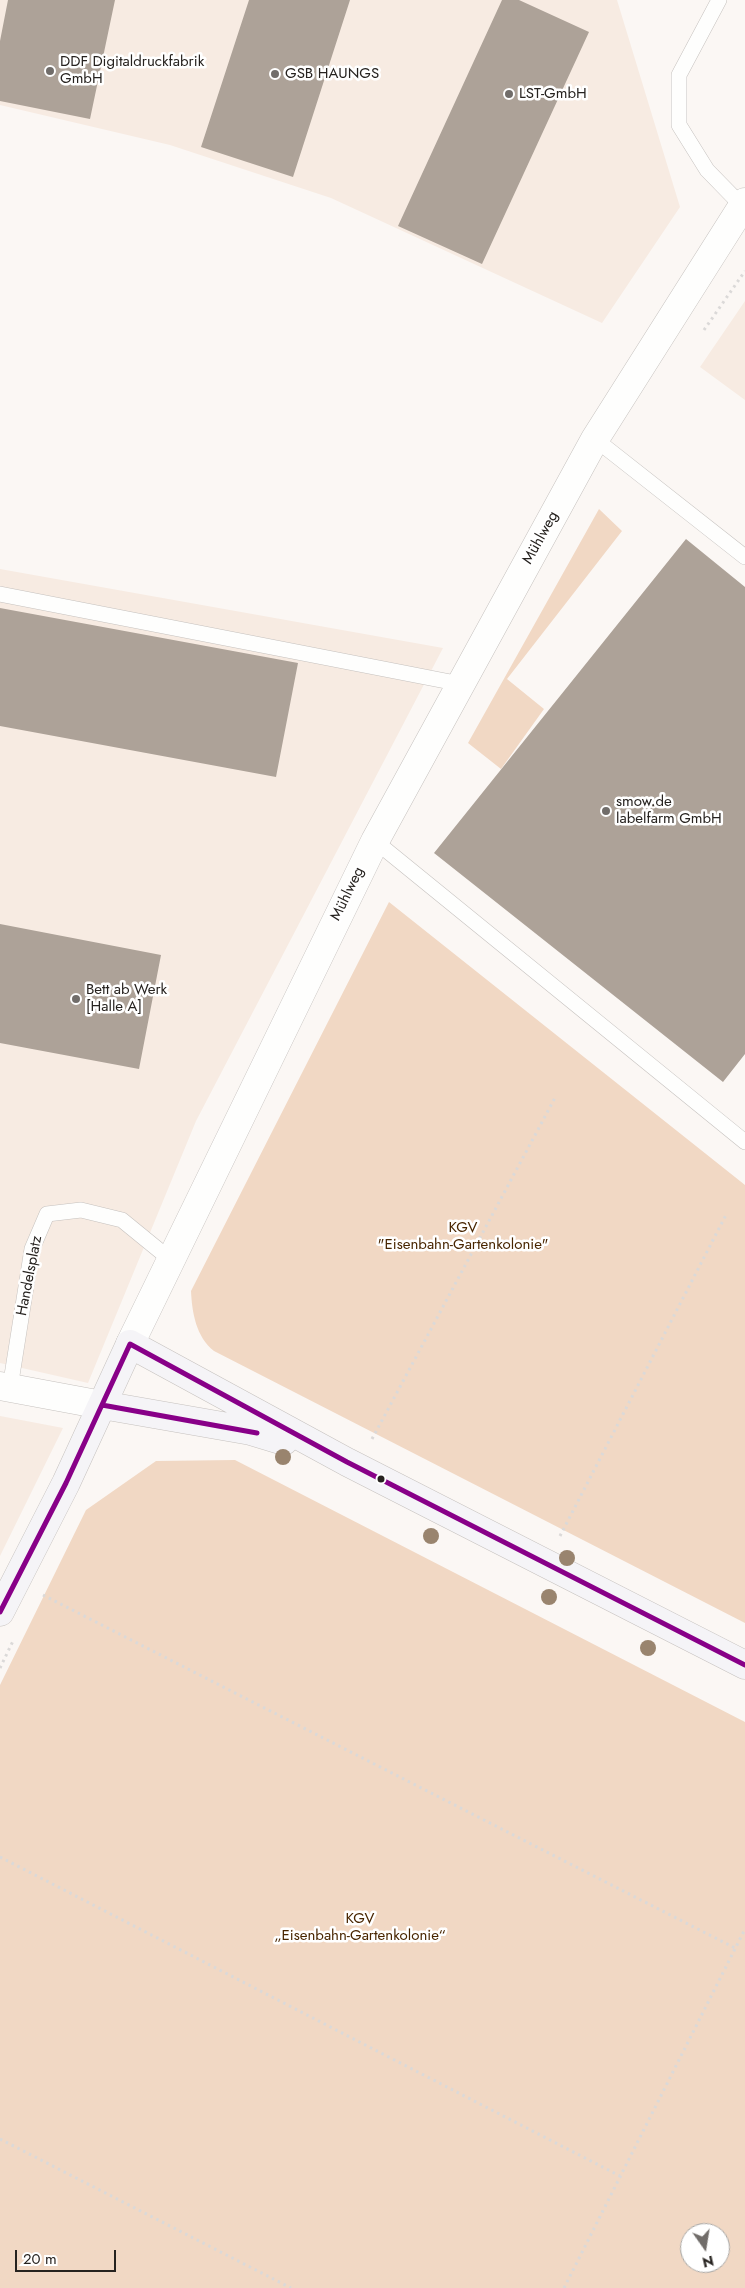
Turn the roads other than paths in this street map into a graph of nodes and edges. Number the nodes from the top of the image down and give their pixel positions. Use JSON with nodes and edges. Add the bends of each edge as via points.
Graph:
{"nodes":[{"id":1,"x":719,"y":0,"type":"edge"},
{"id":2,"x":744,"y":204,"type":"edge"},
{"id":3,"x":595,"y":439,"type":"junction"},
{"id":4,"x":745,"y":557,"type":"edge"},
{"id":5,"x":0,"y":594,"type":"edge"},
{"id":6,"x":461,"y":684,"type":"junction"},
{"id":7,"x":374,"y":842,"type":"junction"},
{"id":8,"x":745,"y":1142,"type":"edge"},
{"id":9,"x":171,"y":1260,"type":"junction"},
{"id":10,"x":130,"y":1344,"type":"junction"},
{"id":11,"x":5,"y":1387,"type":"edge"},
{"id":12,"x":102,"y":1405,"type":"junction"},
{"id":13,"x":347,"y":1462,"type":"junction"},
{"id":14,"x":0,"y":1612,"type":"edge"},
{"id":15,"x":745,"y":1665,"type":"edge"}],
"edges":[{"from":1,"to":2,"type":"lane","via":[[679,75],[679,125],[707,170]]},
{"from":2,"to":3,"type":"street","name":"Mühlweg"},
{"from":3,"to":4,"type":"lane"},
{"from":3,"to":6,"type":"street","name":"Mühlweg"},
{"from":5,"to":6,"type":"lane"},
{"from":6,"to":7,"type":"street","name":"Mühlweg"},
{"from":7,"to":8,"type":"lane"},
{"from":7,"to":9,"type":"street","name":"Mühlweg"},
{"from":9,"to":10,"type":"street","name":"Mühlweg"},
{"from":9,"to":11,"type":"lane","name":"Handelsplatz","via":[[122,1220],[81,1210],[47,1214],[32,1249]]},
{"from":10,"to":12,"type":"street","name":"Mühlweg"},
{"from":10,"to":13,"type":"street"},
{"from":11,"to":12,"type":"street"},
{"from":12,"to":13,"type":"street","via":[[251,1431]]},
{"from":12,"to":14,"type":"street","name":"Mühlweg"},
{"from":13,"to":15,"type":"street"}]}
